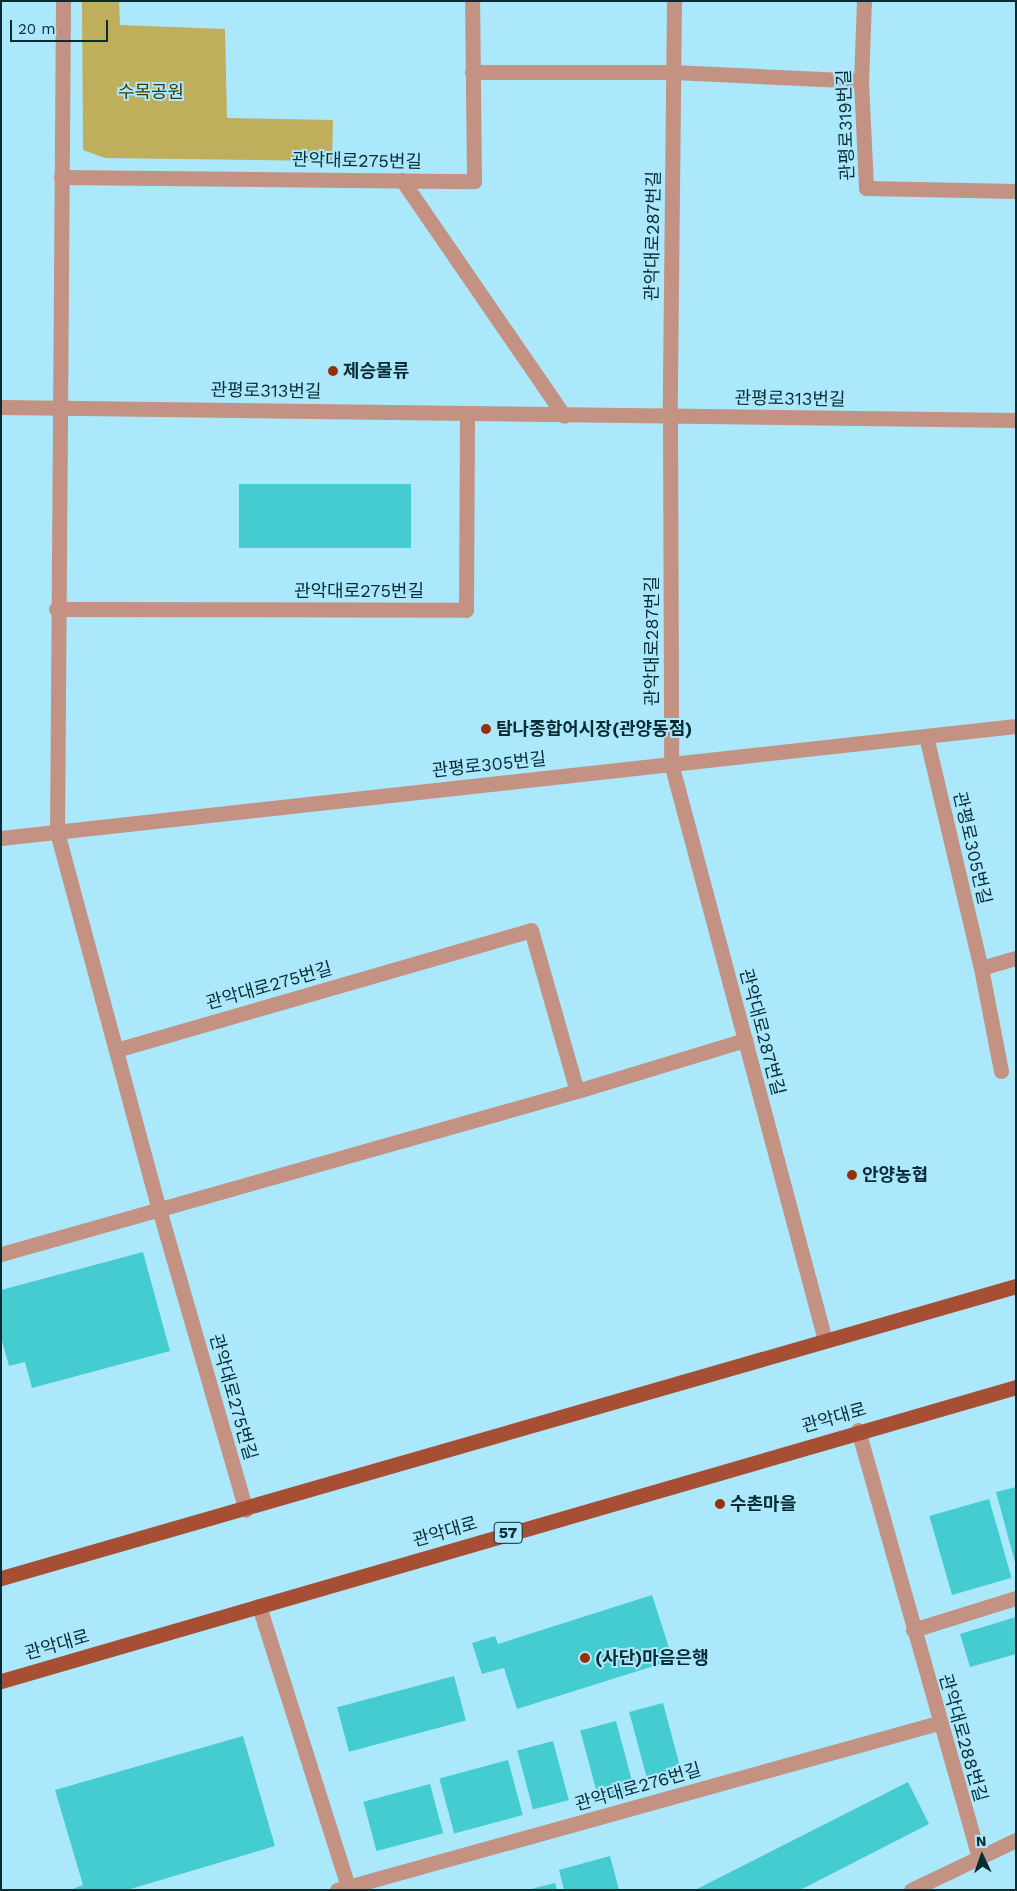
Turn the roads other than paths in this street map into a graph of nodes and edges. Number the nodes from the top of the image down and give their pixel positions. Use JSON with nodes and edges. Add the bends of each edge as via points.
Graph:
{"nodes":[{"id":1,"x":63,"y":1,"type":"edge"},
{"id":2,"x":472,"y":1,"type":"edge"},
{"id":3,"x":674,"y":1,"type":"edge"},
{"id":4,"x":864,"y":1,"type":"edge"},
{"id":5,"x":472,"y":72,"type":"junction"},
{"id":6,"x":673,"y":72,"type":"junction"},
{"id":7,"x":861,"y":81,"type":"junction"},
{"id":8,"x":61,"y":177,"type":"junction"},
{"id":9,"x":402,"y":180,"type":"junction"},
{"id":10,"x":1016,"y":191,"type":"edge"},
{"id":11,"x":58,"y":406,"type":"junction"},
{"id":12,"x":1,"y":407,"type":"edge"},
{"id":13,"x":467,"y":414,"type":"junction"},
{"id":14,"x":564,"y":416,"type":"junction"},
{"id":15,"x":670,"y":417,"type":"junction"},
{"id":16,"x":1016,"y":420,"type":"edge"},
{"id":17,"x":56,"y":609,"type":"junction"},
{"id":18,"x":1016,"y":726,"type":"edge"},
{"id":19,"x":926,"y":736,"type":"junction"},
{"id":20,"x":672,"y":763,"type":"junction"},
{"id":21,"x":57,"y":832,"type":"junction"},
{"id":22,"x":1,"y":838,"type":"edge"},
{"id":23,"x":1016,"y":958,"type":"edge"},
{"id":24,"x":980,"y":968,"type":"junction"},
{"id":25,"x":745,"y":1040,"type":"junction"},
{"id":26,"x":116,"y":1050,"type":"junction"},
{"id":27,"x":1001,"y":1071,"type":"dead end"},
{"id":28,"x":577,"y":1091,"type":"junction"},
{"id":29,"x":159,"y":1209,"type":"junction"},
{"id":30,"x":1,"y":1254,"type":"edge"},
{"id":31,"x":1016,"y":1286,"type":"edge"},
{"id":32,"x":825,"y":1340,"type":"junction"},
{"id":33,"x":1016,"y":1387,"type":"edge"},
{"id":34,"x":858,"y":1430,"type":"junction"},
{"id":35,"x":246,"y":1510,"type":"junction"},
{"id":36,"x":1,"y":1578,"type":"edge"},
{"id":37,"x":1016,"y":1598,"type":"edge"},
{"id":38,"x":259,"y":1606,"type":"junction"},
{"id":39,"x":913,"y":1630,"type":"junction"},
{"id":40,"x":1,"y":1680,"type":"edge"},
{"id":41,"x":938,"y":1723,"type":"junction"},
{"id":42,"x":1016,"y":1840,"type":"edge"},
{"id":43,"x":979,"y":1857,"type":"junction"},
{"id":44,"x":345,"y":1889,"type":"edge"},
{"id":45,"x":911,"y":1890,"type":"edge"}],
"edges":[{"from":1,"to":8,"type":"street","name":"관악대로275번길"},
{"from":2,"to":5,"type":"street","name":"관악대로275번길"},
{"from":3,"to":6,"type":"street","name":"관악대로287번길"},
{"from":4,"to":7,"type":"street","name":"관평로319번길"},
{"from":5,"to":6,"type":"street"},
{"from":5,"to":9,"type":"street","name":"관악대로275번길","via":[[474,181]]},
{"from":6,"to":7,"type":"street"},
{"from":6,"to":15,"type":"street","name":"관악대로287번길"},
{"from":7,"to":10,"type":"street","name":"관평로319번길","via":[[866,188]]},
{"from":8,"to":9,"type":"street","name":"관악대로275번길"},
{"from":8,"to":11,"type":"street","name":"관악대로275번길"},
{"from":9,"to":14,"type":"street"},
{"from":11,"to":12,"type":"street","name":"관평로313번길"},
{"from":11,"to":13,"type":"street","name":"관평로313번길"},
{"from":11,"to":17,"type":"street","name":"관악대로275번길"},
{"from":13,"to":14,"type":"street","name":"관평로313번길"},
{"from":13,"to":17,"type":"street","name":"관악대로275번길","via":[[466,610]]},
{"from":14,"to":15,"type":"street","name":"관평로313번길"},
{"from":15,"to":16,"type":"street","name":"관평로313번길"},
{"from":15,"to":20,"type":"street","name":"관악대로287번길"},
{"from":17,"to":21,"type":"street","name":"관악대로275번길"},
{"from":18,"to":19,"type":"street","name":"관평로305번길"},
{"from":19,"to":20,"type":"street","name":"관평로305번길"},
{"from":19,"to":24,"type":"street","name":"관평로305번길"},
{"from":20,"to":21,"type":"street","name":"관평로305번길"},
{"from":20,"to":25,"type":"street","name":"관악대로287번길"},
{"from":21,"to":22,"type":"street","name":"관평로305번길"},
{"from":21,"to":26,"type":"street","name":"관악대로275번길"},
{"from":23,"to":24,"type":"street"},
{"from":24,"to":27,"type":"street","name":"관평로305번길"},
{"from":25,"to":28,"type":"street"},
{"from":25,"to":32,"type":"street","name":"관악대로287번길"},
{"from":26,"to":28,"type":"street","name":"관악대로275번길","via":[[531,930]]},
{"from":26,"to":29,"type":"street","name":"관악대로275번길"},
{"from":28,"to":29,"type":"street"},
{"from":29,"to":30,"type":"street"},
{"from":29,"to":35,"type":"street","name":"관악대로275번길"},
{"from":31,"to":32,"type":"main road"},
{"from":32,"to":35,"type":"main road"},
{"from":33,"to":34,"type":"main road","name":"관악대로","number":"57"},
{"from":34,"to":38,"type":"main road","name":"관악대로","number":"57"},
{"from":34,"to":39,"type":"street","name":"관악대로288번길"},
{"from":35,"to":36,"type":"main road"},
{"from":37,"to":39,"type":"street"},
{"from":38,"to":40,"type":"main road","name":"관악대로","number":"57"},
{"from":38,"to":44,"type":"street","name":"관악대로276번길"},
{"from":39,"to":41,"type":"street","name":"관악대로288번길"},
{"from":41,"to":43,"type":"street","name":"관악대로288번길"},
{"from":41,"to":44,"type":"street","name":"관악대로276번길"},
{"from":42,"to":43,"type":"street"},
{"from":43,"to":45,"type":"street"}]}
